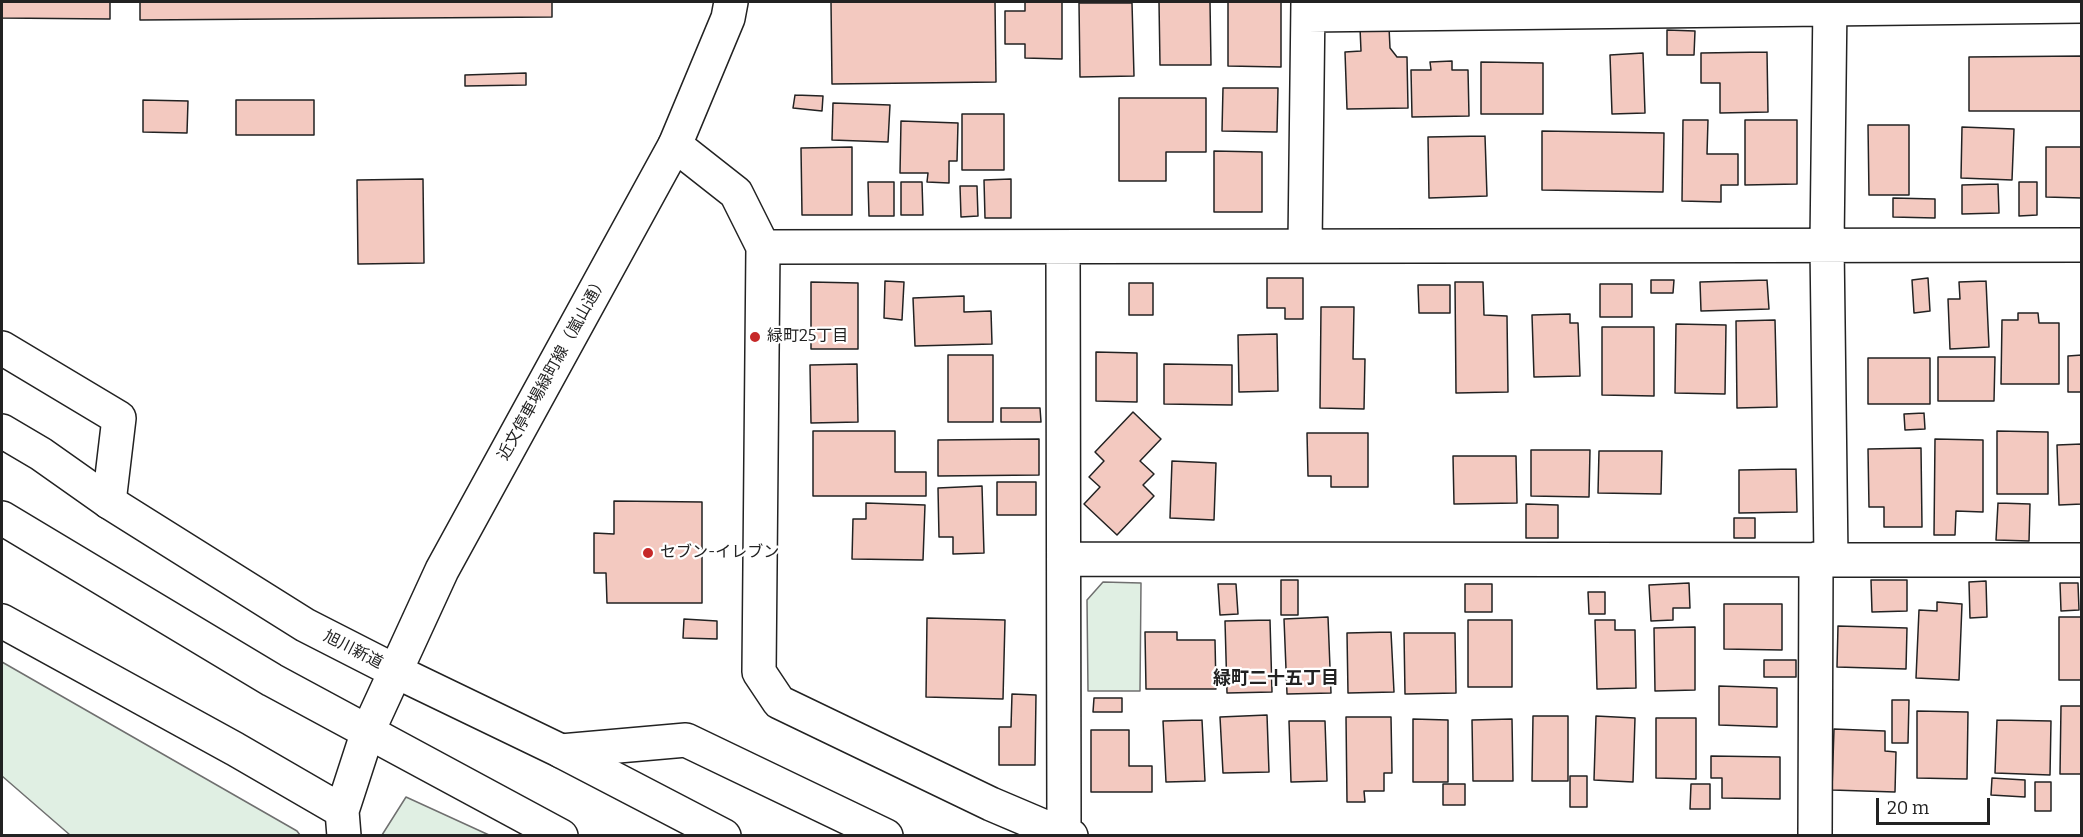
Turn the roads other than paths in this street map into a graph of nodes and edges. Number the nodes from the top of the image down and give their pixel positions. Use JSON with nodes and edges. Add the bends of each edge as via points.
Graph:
{"nodes":[{"id":1,"x":731,"y":2,"type":"edge"},
{"id":2,"x":1830,"y":5,"type":"edge"},
{"id":3,"x":2082,"y":6,"type":"edge"},
{"id":4,"x":1308,"y":8,"type":"edge"},
{"id":5,"x":675,"y":146,"type":"junction"},
{"id":6,"x":1827,"y":244,"type":"junction"},
{"id":7,"x":1305,"y":245,"type":"junction"},
{"id":8,"x":2082,"y":245,"type":"edge"},
{"id":9,"x":762,"y":247,"type":"junction"},
{"id":10,"x":1062,"y":247,"type":"junction"},
{"id":11,"x":2,"y":348,"type":"edge"},
{"id":12,"x":2,"y":430,"type":"edge"},
{"id":13,"x":109,"y":502,"type":"junction"},
{"id":14,"x":2,"y":518,"type":"edge"},
{"id":15,"x":1064,"y":559,"type":"junction"},
{"id":16,"x":1824,"y":559,"type":"junction"},
{"id":17,"x":2082,"y":560,"type":"edge"},
{"id":18,"x":2,"y":621,"type":"edge"},
{"id":19,"x":394,"y":671,"type":"junction"},
{"id":20,"x":368,"y":731,"type":"junction"},
{"id":21,"x":561,"y":751,"type":"junction"},
{"id":22,"x":343,"y":823,"type":"edge"},
{"id":23,"x":1068,"y":835,"type":"edge"},
{"id":24,"x":561,"y":836,"type":"edge"},
{"id":25,"x":724,"y":836,"type":"edge"},
{"id":26,"x":886,"y":836,"type":"edge"},
{"id":27,"x":1815,"y":836,"type":"edge"}],
"edges":[{"from":1,"to":5,"type":"main road","name":"近文停車場緑町線（嵐山通）","via":[[728,18]]},
{"from":2,"to":3,"type":"main road"},
{"from":2,"to":4,"type":"main road"},
{"from":2,"to":6,"type":"main road"},
{"from":4,"to":7,"type":"main road"},
{"from":5,"to":9,"type":"main road","via":[[736,194]]},
{"from":5,"to":19,"type":"main road","name":"近文停車場緑町線（嵐山通）","via":[[442,570]]},
{"from":6,"to":7,"type":"main road"},
{"from":6,"to":8,"type":"main road"},
{"from":6,"to":16,"type":"main road"},
{"from":7,"to":10,"type":"main road"},
{"from":9,"to":10,"type":"main road"},
{"from":9,"to":23,"type":"main road","via":[[759,672],[779,702],[990,804]]},
{"from":10,"to":15,"type":"main road"},
{"from":11,"to":13,"type":"main road","via":[[119,418]]},
{"from":12,"to":13,"type":"main road","name":"旭川新道"},
{"from":13,"to":19,"type":"main road","name":"旭川新道","via":[[305,625]]},
{"from":14,"to":20,"type":"main road","via":[[272,680]]},
{"from":15,"to":16,"type":"main road"},
{"from":15,"to":23,"type":"main road"},
{"from":16,"to":17,"type":"main road"},
{"from":16,"to":27,"type":"main road"},
{"from":18,"to":22,"type":"main road","via":[[235,749]]},
{"from":19,"to":20,"type":"main road","name":"近文停車場緑町線（嵐山通）"},
{"from":19,"to":21,"type":"main road","name":"旭川新道"},
{"from":20,"to":22,"type":"main road","name":"近文停車場緑町線（嵐山通）"},
{"from":20,"to":24,"type":"main road"},
{"from":21,"to":25,"type":"main road","name":"旭川新道"},
{"from":21,"to":26,"type":"main road","via":[[686,740]]}]}
